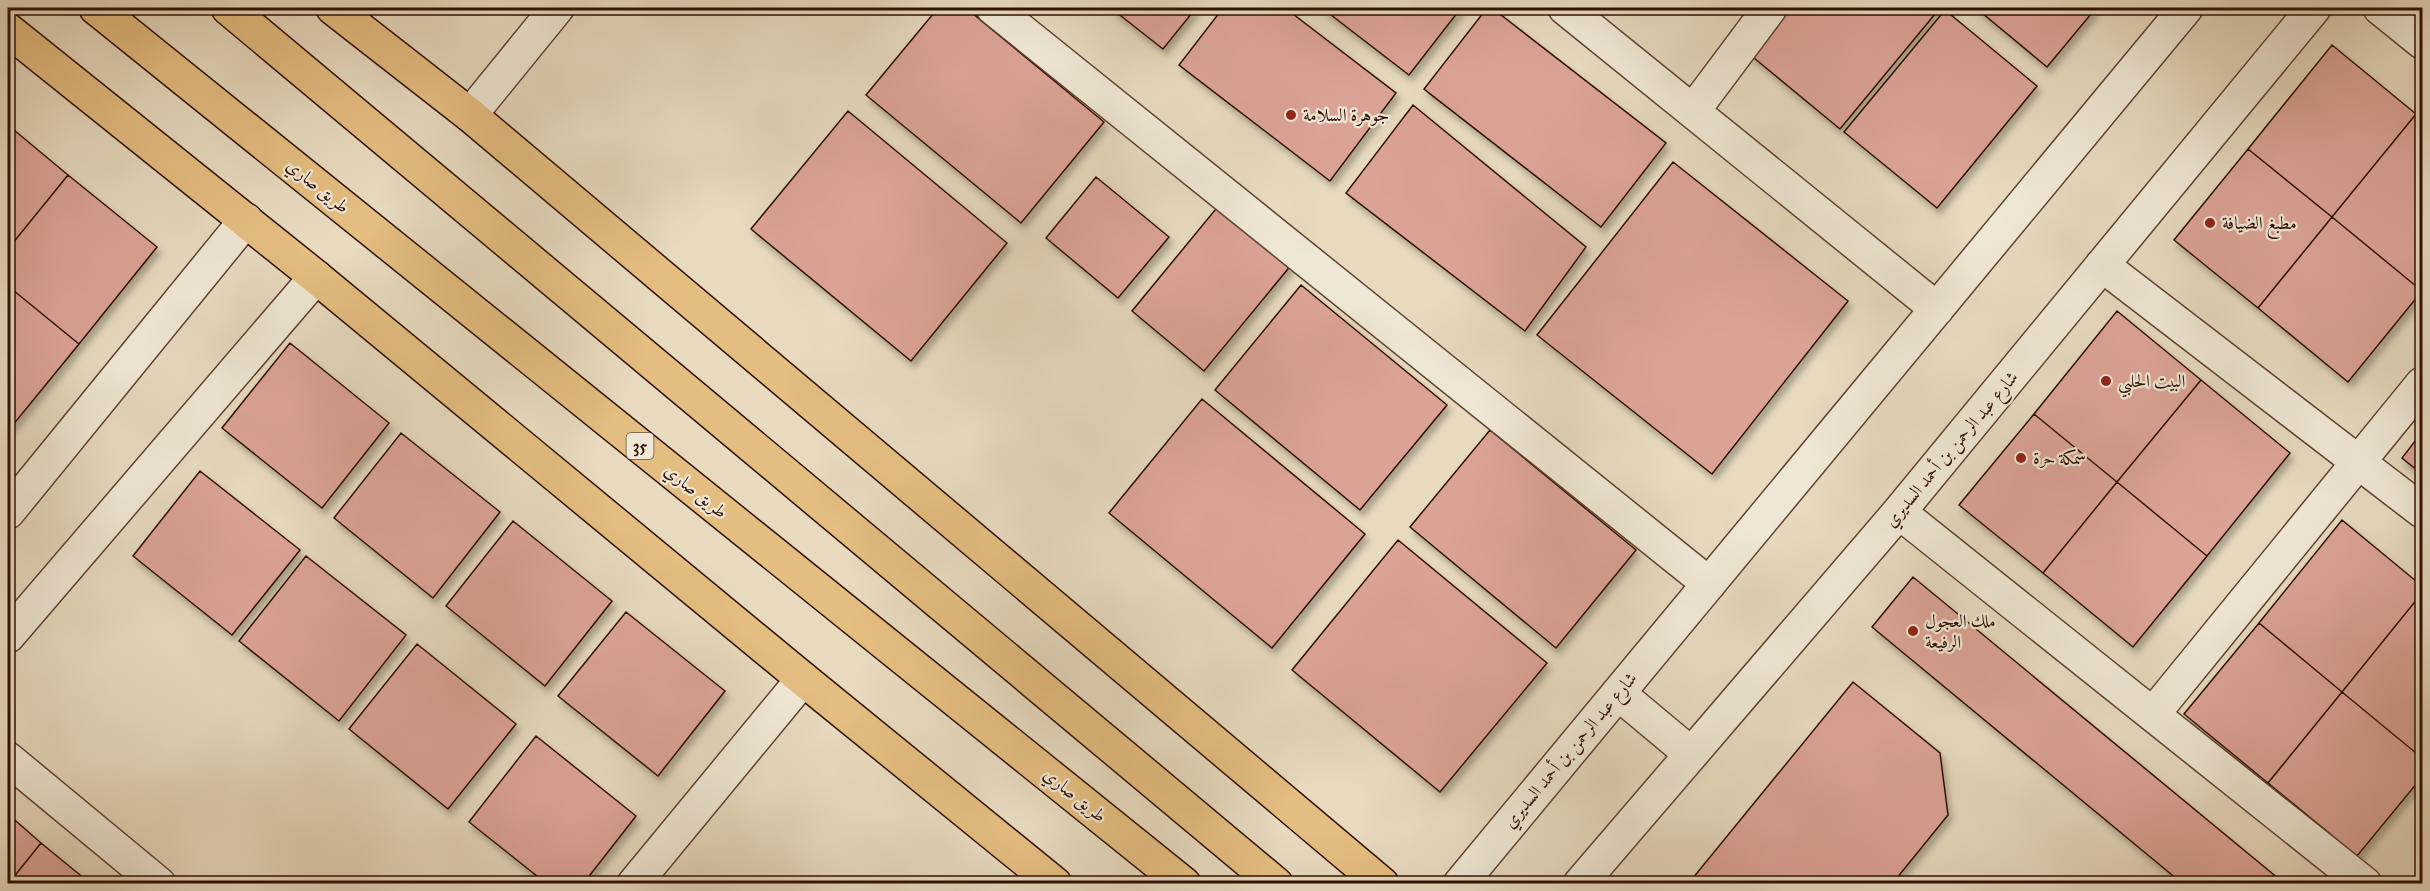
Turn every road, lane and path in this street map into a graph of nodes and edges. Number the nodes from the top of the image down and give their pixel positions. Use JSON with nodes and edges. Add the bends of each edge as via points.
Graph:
{"nodes":[{"id":1,"x":96,"y":8,"type":"edge"},
{"id":2,"x":228,"y":8,"type":"edge"},
{"id":3,"x":333,"y":8,"type":"edge"},
{"id":4,"x":557,"y":8,"type":"edge"},
{"id":5,"x":993,"y":8,"type":"edge"},
{"id":6,"x":1565,"y":8,"type":"edge"},
{"id":7,"x":1770,"y":8,"type":"edge"},
{"id":8,"x":2186,"y":8,"type":"edge"},
{"id":9,"x":2313,"y":8,"type":"edge"},
{"id":10,"x":2380,"y":8,"type":"edge"},
{"id":11,"x":8,"y":30,"type":"edge"},
{"id":12,"x":2422,"y":42,"type":"edge"},
{"id":13,"x":1693,"y":111,"type":"junction"},
{"id":14,"x":470,"y":115,"type":"junction"},
{"id":15,"x":246,"y":220,"type":"junction"},
{"id":16,"x":2102,"y":265,"type":"junction"},
{"id":17,"x":316,"y":277,"type":"junction"},
{"id":18,"x":1937,"y":309,"type":"junction"},
{"id":19,"x":2422,"y":384,"type":"edge"},
{"id":20,"x":2359,"y":462,"type":"junction"},
{"id":21,"x":2422,"y":511,"type":"edge"},
{"id":22,"x":8,"y":512,"type":"edge"},
{"id":23,"x":1899,"y":512,"type":"junction"},
{"id":24,"x":1709,"y":584,"type":"junction"},
{"id":25,"x":8,"y":636,"type":"edge"},
{"id":26,"x":803,"y":680,"type":"junction"},
{"id":27,"x":1618,"y":693,"type":"junction"},
{"id":28,"x":2153,"y":714,"type":"junction"},
{"id":29,"x":1691,"y":754,"type":"junction"},
{"id":30,"x":8,"y":759,"type":"edge"},
{"id":31,"x":159,"y":884,"type":"edge"},
{"id":32,"x":634,"y":884,"type":"edge"},
{"id":33,"x":1055,"y":884,"type":"edge"},
{"id":34,"x":1184,"y":884,"type":"edge"},
{"id":35,"x":1276,"y":884,"type":"edge"},
{"id":36,"x":1382,"y":884,"type":"edge"},
{"id":37,"x":1460,"y":884,"type":"edge"},
{"id":38,"x":1580,"y":884,"type":"edge"},
{"id":39,"x":2365,"y":884,"type":"edge"}],
"edges":[{"from":1,"to":34,"type":"main road","name":"طريق صاري","number":"35"},
{"from":2,"to":35,"type":"main road"},
{"from":3,"to":14,"type":"main road"},
{"from":4,"to":14,"type":"street"},
{"from":5,"to":24,"type":"street"},
{"from":6,"to":13,"type":"street"},
{"from":7,"to":13,"type":"street"},
{"from":8,"to":18,"type":"street","name":"شارع عبد الرحمن بن أحمد السديري"},
{"from":9,"to":16,"type":"street","name":"شارع عبد الرحمن بن أحمد السديري"},
{"from":10,"to":12,"type":"street"},
{"from":11,"to":15,"type":"main road"},
{"from":13,"to":18,"type":"street"},
{"from":14,"to":36,"type":"main road"},
{"from":15,"to":17,"type":"main road"},
{"from":15,"to":22,"type":"street"},
{"from":16,"to":20,"type":"street"},
{"from":16,"to":23,"type":"street","name":"شارع عبد الرحمن بن أحمد السديري"},
{"from":17,"to":25,"type":"street"},
{"from":17,"to":26,"type":"main road"},
{"from":18,"to":24,"type":"street","name":"شارع عبد الرحمن بن أحمد السديري"},
{"from":19,"to":20,"type":"street"},
{"from":20,"to":21,"type":"street"},
{"from":20,"to":28,"type":"street"},
{"from":23,"to":28,"type":"street"},
{"from":23,"to":29,"type":"street","name":"شارع عبد الرحمن بن أحمد السديري"},
{"from":24,"to":27,"type":"street","name":"شارع عبد الرحمن بن أحمد السديري"},
{"from":26,"to":32,"type":"street"},
{"from":26,"to":33,"type":"main road"},
{"from":27,"to":29,"type":"street"},
{"from":27,"to":37,"type":"street","name":"شارع عبد الرحمن بن أحمد السديري"},
{"from":28,"to":39,"type":"street"},
{"from":29,"to":38,"type":"street","name":"شارع عبد الرحمن بن أحمد السديري"},
{"from":30,"to":31,"type":"street"}]}
